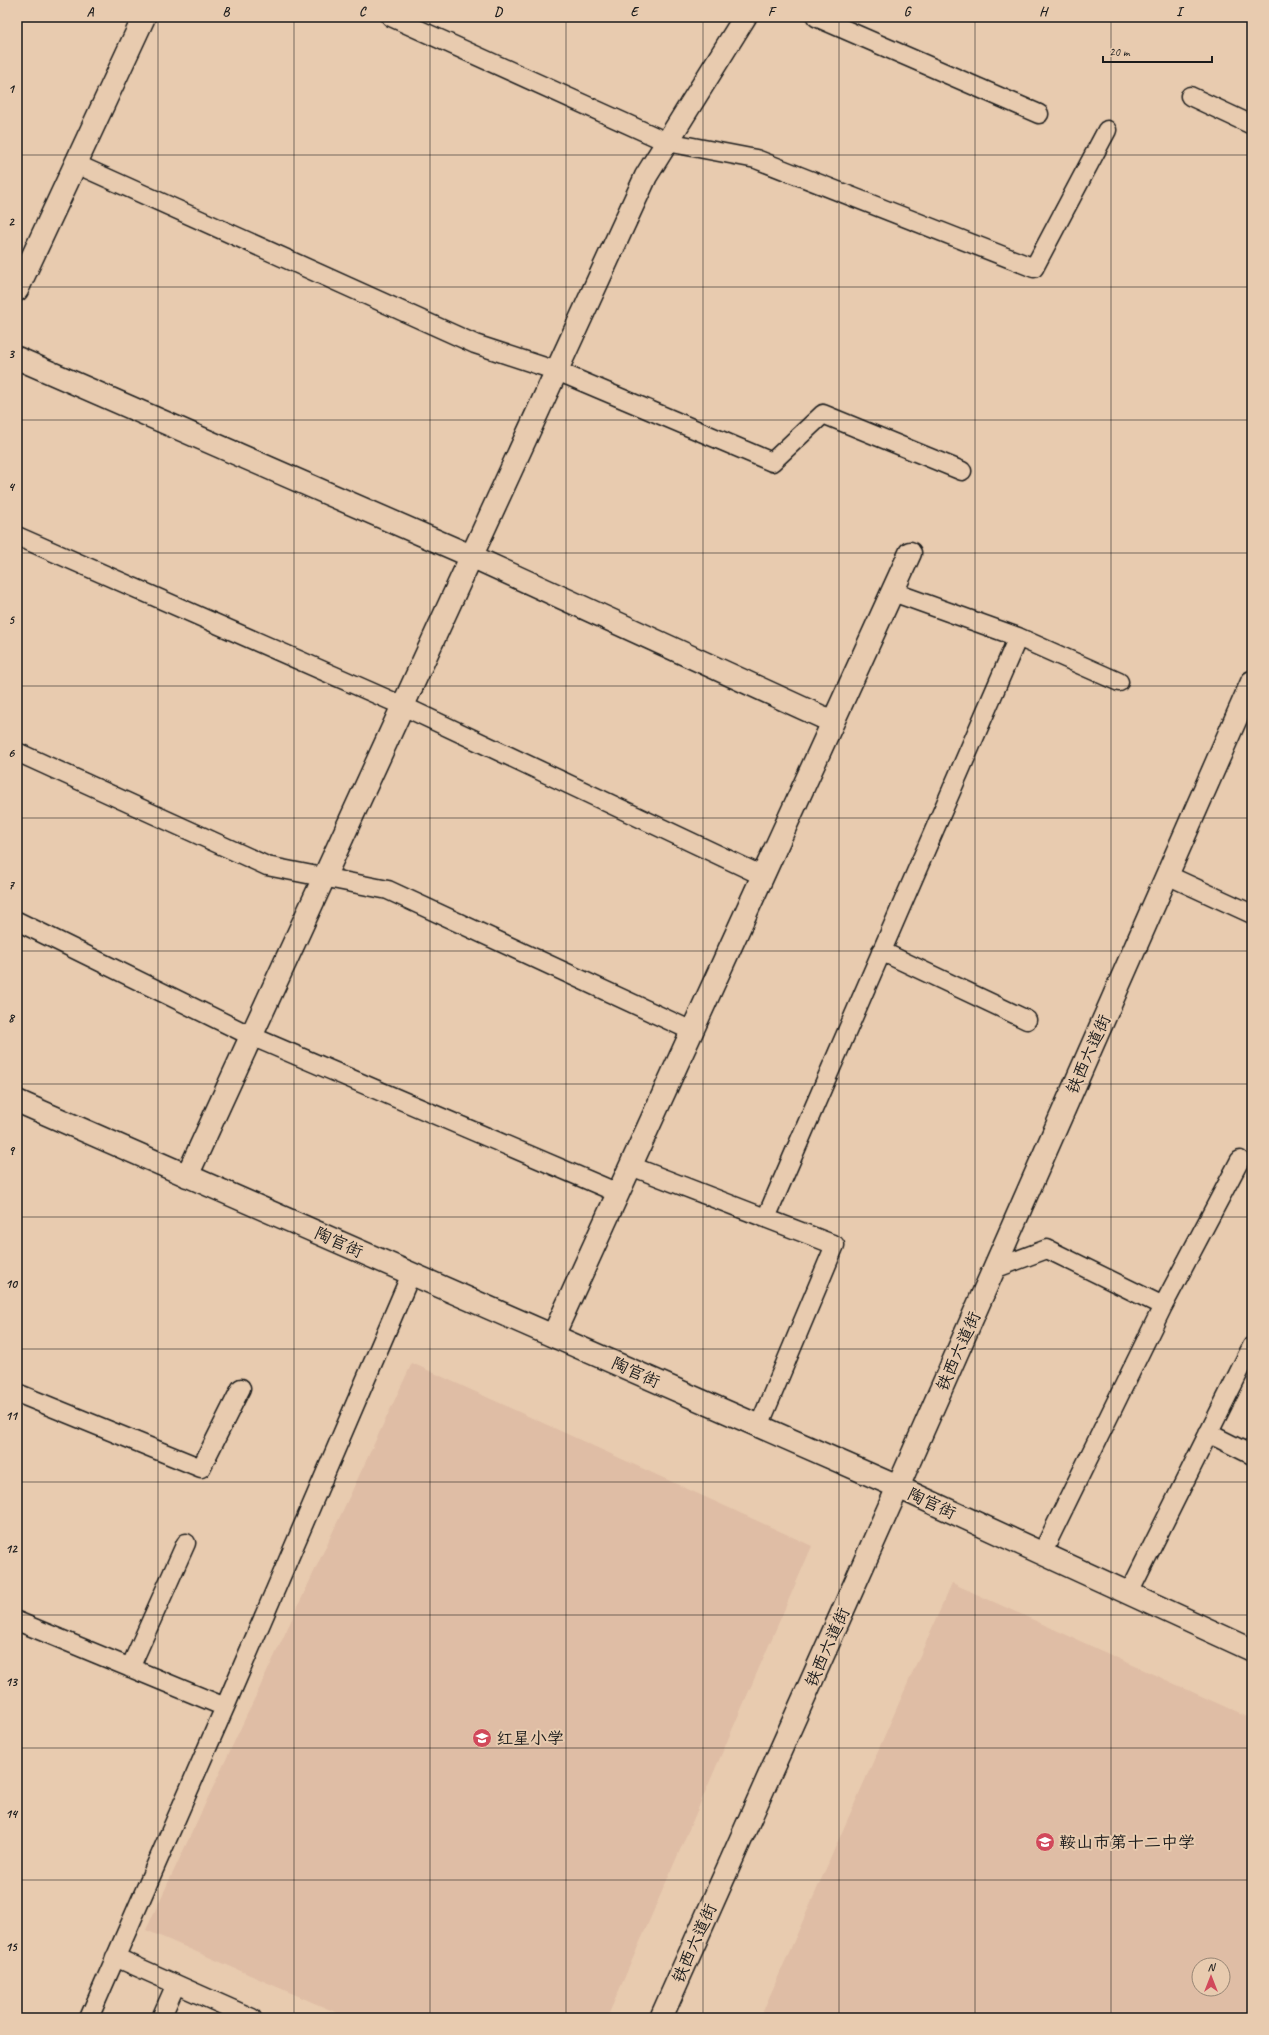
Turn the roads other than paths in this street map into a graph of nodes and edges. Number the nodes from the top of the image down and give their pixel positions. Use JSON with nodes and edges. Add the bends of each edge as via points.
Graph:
{"nodes":[{"id":1,"x":144,"y":17,"type":"edge"},
{"id":2,"x":391,"y":17,"type":"edge"},
{"id":3,"x":744,"y":17,"type":"edge"},
{"id":4,"x":816,"y":17,"type":"edge"},
{"id":5,"x":1190,"y":96,"type":"dead end"},
{"id":6,"x":1039,"y":114,"type":"dead end"},
{"id":7,"x":1252,"y":126,"type":"edge"},
{"id":8,"x":1107,"y":130,"type":"dead end"},
{"id":9,"x":667,"y":142,"type":"junction"},
{"id":10,"x":76,"y":164,"type":"junction"},
{"id":11,"x":17,"y":290,"type":"edge"},
{"id":12,"x":17,"y":358,"type":"edge"},
{"id":13,"x":557,"y":371,"type":"junction"},
{"id":14,"x":962,"y":471,"type":"dead end"},
{"id":15,"x":17,"y":536,"type":"edge"},
{"id":16,"x":910,"y":553,"type":"dead end"},
{"id":17,"x":471,"y":556,"type":"junction"},
{"id":18,"x":893,"y":592,"type":"junction"},
{"id":19,"x":1018,"y":638,"type":"junction"},
{"id":20,"x":1118,"y":682,"type":"dead end"},
{"id":21,"x":1252,"y":682,"type":"edge"},
{"id":22,"x":403,"y":706,"type":"junction"},
{"id":23,"x":833,"y":722,"type":"junction"},
{"id":24,"x":17,"y":752,"type":"edge"},
{"id":25,"x":1167,"y":875,"type":"junction"},
{"id":26,"x":763,"y":876,"type":"junction"},
{"id":27,"x":324,"y":878,"type":"junction"},
{"id":28,"x":1252,"y":914,"type":"edge"},
{"id":29,"x":17,"y":921,"type":"edge"},
{"id":30,"x":881,"y":951,"type":"junction"},
{"id":31,"x":1027,"y":1020,"type":"dead end"},
{"id":32,"x":692,"y":1031,"type":"junction"},
{"id":33,"x":251,"y":1036,"type":"junction"},
{"id":34,"x":17,"y":1101,"type":"edge"},
{"id":35,"x":1240,"y":1160,"type":"dead end"},
{"id":36,"x":631,"y":1166,"type":"junction"},
{"id":37,"x":187,"y":1176,"type":"junction"},
{"id":38,"x":618,"y":1193,"type":"junction"},
{"id":39,"x":766,"y":1218,"type":"junction"},
{"id":40,"x":994,"y":1269,"type":"junction"},
{"id":41,"x":411,"y":1274,"type":"junction"},
{"id":42,"x":1163,"y":1306,"type":"junction"},
{"id":43,"x":553,"y":1336,"type":"junction"},
{"id":44,"x":1252,"y":1346,"type":"edge"},
{"id":45,"x":241,"y":1388,"type":"dead end"},
{"id":46,"x":17,"y":1393,"type":"edge"},
{"id":47,"x":759,"y":1426,"type":"junction"},
{"id":48,"x":1208,"y":1433,"type":"junction"},
{"id":49,"x":1252,"y":1455,"type":"edge"},
{"id":50,"x":898,"y":1487,"type":"junction"},
{"id":51,"x":186,"y":1543,"type":"dead end"},
{"id":52,"x":1042,"y":1553,"type":"junction"},
{"id":53,"x":1129,"y":1593,"type":"junction"},
{"id":54,"x":17,"y":1621,"type":"edge"},
{"id":55,"x":1252,"y":1650,"type":"edge"},
{"id":56,"x":130,"y":1668,"type":"junction"},
{"id":57,"x":225,"y":1707,"type":"junction"},
{"id":58,"x":115,"y":1957,"type":"junction"},
{"id":59,"x":176,"y":1984,"type":"junction"},
{"id":60,"x":89,"y":2018,"type":"edge"},
{"id":61,"x":161,"y":2018,"type":"edge"},
{"id":62,"x":252,"y":2018,"type":"edge"},
{"id":63,"x":660,"y":2018,"type":"edge"}],
"edges":[{"from":1,"to":10,"type":"street"},
{"from":2,"to":9,"type":"lane"},
{"from":3,"to":9,"type":"street"},
{"from":4,"to":6,"type":"lane"},
{"from":5,"to":7,"type":"lane"},
{"from":8,"to":9,"type":"lane","via":[[1034,268],[756,159]]},
{"from":9,"to":13,"type":"street","via":[[646,176]]},
{"from":10,"to":11,"type":"street"},
{"from":10,"to":13,"type":"lane","via":[[475,344]]},
{"from":12,"to":17,"type":"street"},
{"from":13,"to":14,"type":"lane","via":[[772,462],[823,414]]},
{"from":13,"to":17,"type":"street"},
{"from":15,"to":22,"type":"lane"},
{"from":16,"to":18,"type":"street"},
{"from":17,"to":22,"type":"street"},
{"from":17,"to":23,"type":"street"},
{"from":18,"to":19,"type":"lane"},
{"from":18,"to":23,"type":"street"},
{"from":19,"to":20,"type":"lane"},
{"from":19,"to":30,"type":"lane"},
{"from":21,"to":25,"type":"street","name":"铁西六道街"},
{"from":22,"to":26,"type":"lane"},
{"from":22,"to":27,"type":"street"},
{"from":23,"to":26,"type":"street"},
{"from":24,"to":27,"type":"lane","via":[[267,866]]},
{"from":25,"to":28,"type":"lane"},
{"from":25,"to":40,"type":"street","name":"铁西六道街"},
{"from":26,"to":32,"type":"street"},
{"from":27,"to":32,"type":"lane","via":[[388,890]]},
{"from":27,"to":33,"type":"street"},
{"from":29,"to":33,"type":"lane"},
{"from":30,"to":31,"type":"lane"},
{"from":30,"to":39,"type":"lane"},
{"from":32,"to":36,"type":"street"},
{"from":33,"to":37,"type":"street"},
{"from":33,"to":38,"type":"lane"},
{"from":34,"to":37,"type":"street","name":"陶官街"},
{"from":35,"to":42,"type":"lane"},
{"from":36,"to":38,"type":"street"},
{"from":36,"to":39,"type":"lane"},
{"from":37,"to":41,"type":"street","name":"陶官街"},
{"from":38,"to":43,"type":"street"},
{"from":39,"to":47,"type":"lane","via":[[835,1245]]},
{"from":40,"to":42,"type":"lane","via":[[1047,1249]]},
{"from":40,"to":50,"type":"street","name":"铁西六道街"},
{"from":41,"to":43,"type":"street","name":"陶官街"},
{"from":41,"to":57,"type":"lane"},
{"from":42,"to":52,"type":"lane"},
{"from":43,"to":47,"type":"street","name":"陶官街"},
{"from":44,"to":48,"type":"lane"},
{"from":45,"to":46,"type":"lane","via":[[201,1468]]},
{"from":47,"to":50,"type":"street","name":"陶官街"},
{"from":48,"to":49,"type":"lane"},
{"from":48,"to":53,"type":"lane"},
{"from":50,"to":52,"type":"street","name":"陶官街"},
{"from":50,"to":63,"type":"street","name":"铁西六道街"},
{"from":51,"to":56,"type":"lane"},
{"from":52,"to":53,"type":"street","name":"陶官街"},
{"from":53,"to":55,"type":"street","name":"陶官街"},
{"from":54,"to":56,"type":"lane"},
{"from":56,"to":57,"type":"lane"},
{"from":57,"to":58,"type":"lane"},
{"from":58,"to":59,"type":"lane"},
{"from":58,"to":60,"type":"lane"},
{"from":59,"to":61,"type":"lane"},
{"from":59,"to":62,"type":"lane"}]}
